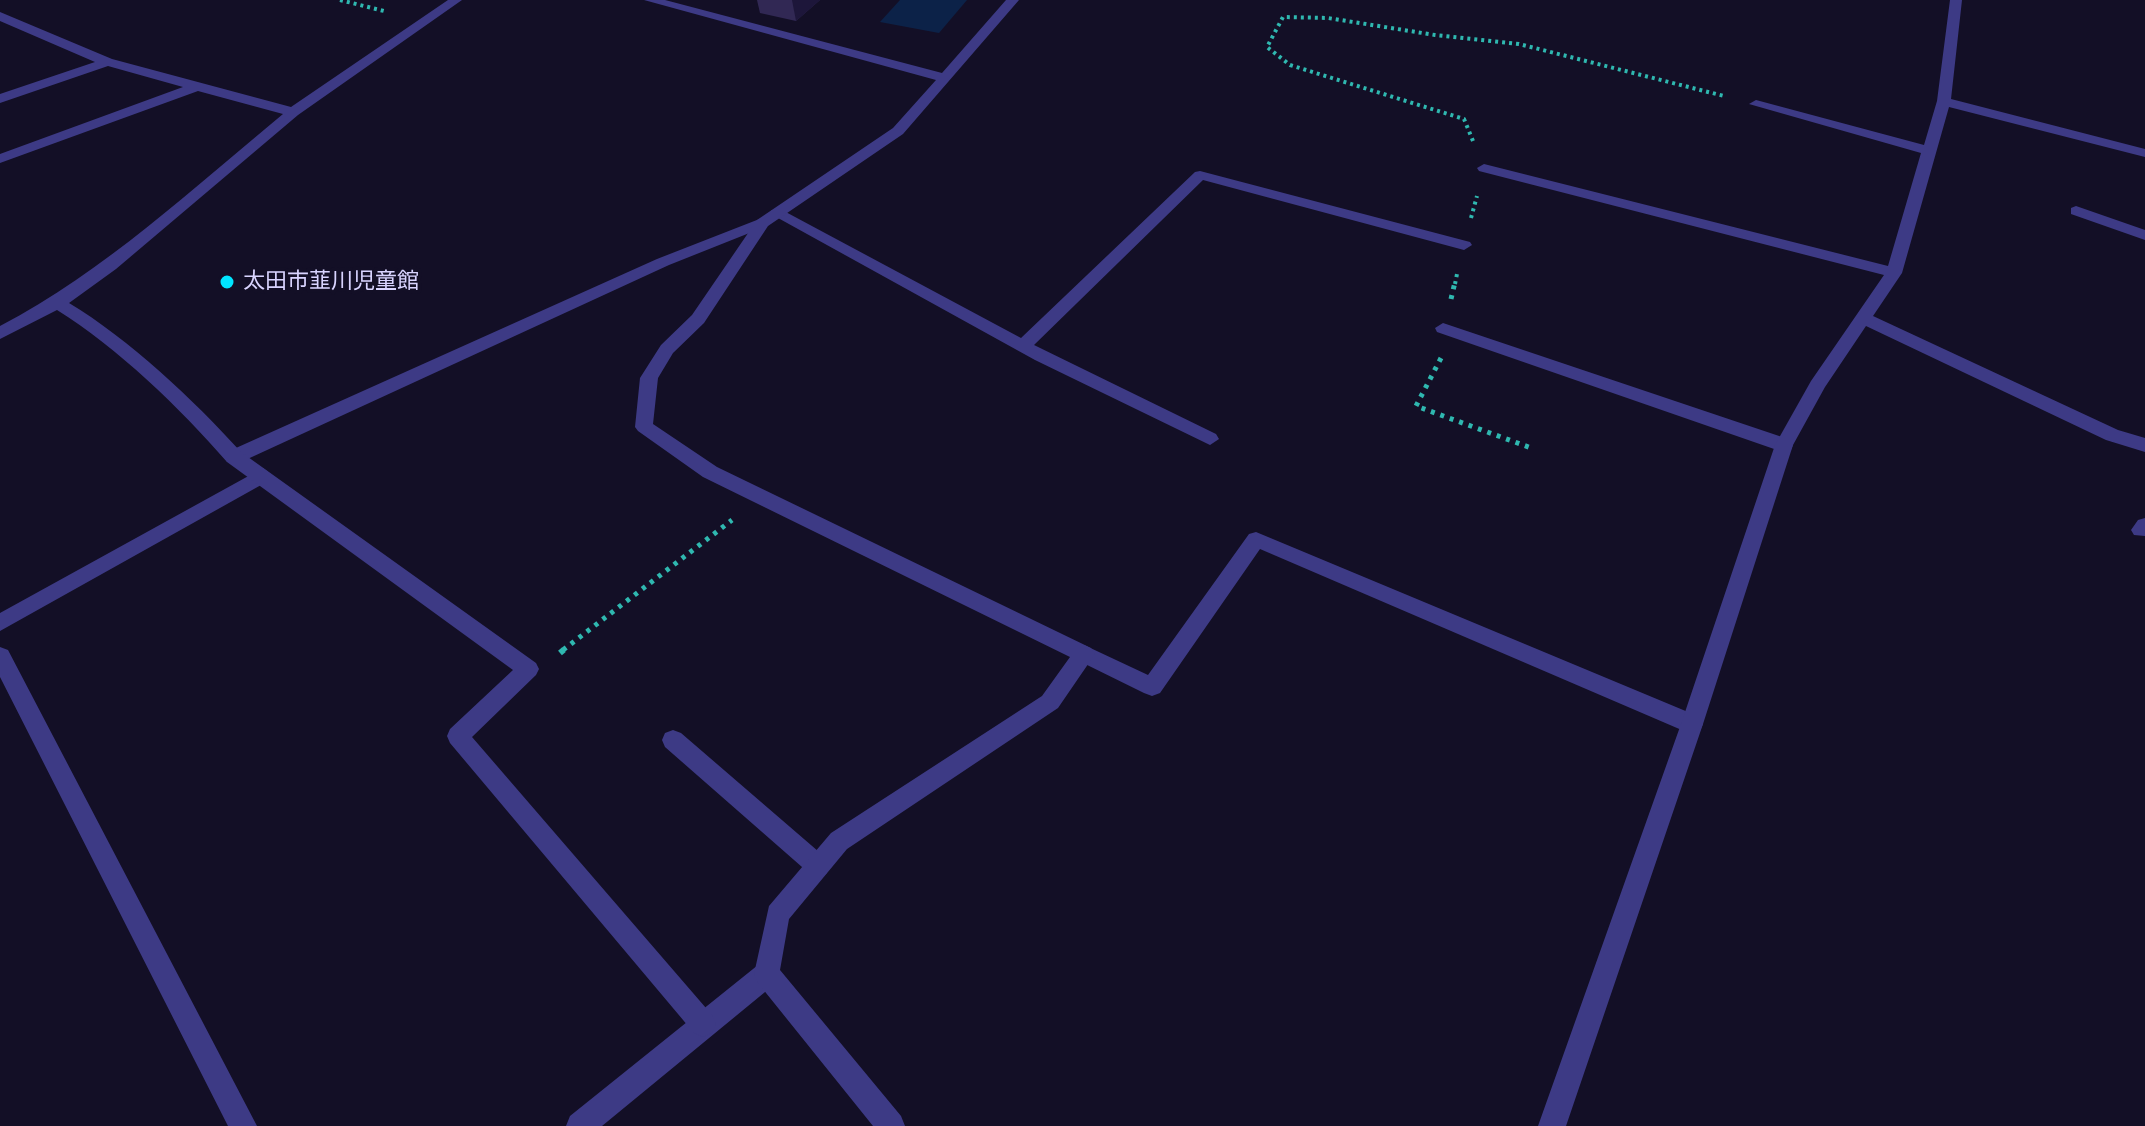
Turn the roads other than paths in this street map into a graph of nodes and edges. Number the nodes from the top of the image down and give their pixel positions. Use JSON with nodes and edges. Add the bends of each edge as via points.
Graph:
{"nodes":[{"id":1,"x":456,"y":0,"type":"edge"},
{"id":2,"x":650,"y":0,"type":"edge"},
{"id":3,"x":1013,"y":0,"type":"edge"},
{"id":4,"x":1956,"y":0,"type":"edge"},
{"id":5,"x":0,"y":16,"type":"edge"},
{"id":6,"x":107,"y":62,"type":"junction"},
{"id":7,"x":945,"y":78,"type":"junction"},
{"id":8,"x":195,"y":87,"type":"junction"},
{"id":9,"x":0,"y":99,"type":"edge"},
{"id":10,"x":1944,"y":101,"type":"junction"},
{"id":11,"x":1756,"y":104,"type":"road end"},
{"id":12,"x":293,"y":112,"type":"junction"},
{"id":13,"x":1929,"y":151,"type":"junction"},
{"id":14,"x":2145,"y":153,"type":"edge"},
{"id":15,"x":0,"y":159,"type":"edge"},
{"id":16,"x":1484,"y":168,"type":"road end"},
{"id":17,"x":2076,"y":211,"type":"dead end"},
{"id":18,"x":769,"y":218,"type":"junction"},
{"id":19,"x":2145,"y":235,"type":"edge"},
{"id":20,"x":1464,"y":245,"type":"road end"},
{"id":21,"x":1894,"y":273,"type":"junction"},
{"id":22,"x":57,"y":303,"type":"junction"},
{"id":23,"x":1864,"y":318,"type":"junction"},
{"id":24,"x":1443,"y":328,"type":"road end"},
{"id":25,"x":0,"y":333,"type":"edge"},
{"id":26,"x":1022,"y":346,"type":"junction"},
{"id":27,"x":1210,"y":439,"type":"dead end"},
{"id":28,"x":1784,"y":445,"type":"junction"},
{"id":29,"x":2145,"y":445,"type":"edge"},
{"id":30,"x":234,"y":457,"type":"junction"},
{"id":31,"x":263,"y":475,"type":"junction"},
{"id":32,"x":0,"y":623,"type":"edge"},
{"id":33,"x":1084,"y":654,"type":"junction"},
{"id":34,"x":0,"y":656,"type":"edge"},
{"id":35,"x":1692,"y":724,"type":"junction"},
{"id":36,"x":673,"y":740,"type":"dead end"},
{"id":37,"x":818,"y":866,"type":"junction"},
{"id":38,"x":767,"y":974,"type":"junction"},
{"id":39,"x":703,"y":1024,"type":"junction"},
{"id":40,"x":243,"y":1126,"type":"edge"},
{"id":41,"x":580,"y":1126,"type":"edge"},
{"id":42,"x":891,"y":1126,"type":"edge"},
{"id":43,"x":1552,"y":1126,"type":"edge"}],
"edges":[{"from":1,"to":12,"type":"street"},
{"from":2,"to":7,"type":"street"},
{"from":3,"to":7,"type":"street"},
{"from":4,"to":10,"type":"street"},
{"from":5,"to":6,"type":"street"},
{"from":6,"to":8,"type":"street"},
{"from":6,"to":9,"type":"street"},
{"from":7,"to":18,"type":"street","via":[[898,131]]},
{"from":8,"to":12,"type":"street"},
{"from":8,"to":15,"type":"street"},
{"from":10,"to":13,"type":"street"},
{"from":10,"to":14,"type":"street"},
{"from":11,"to":13,"type":"street"},
{"from":12,"to":22,"type":"street","via":[[110,266]]},
{"from":13,"to":21,"type":"street"},
{"from":16,"to":21,"type":"street"},
{"from":17,"to":19,"type":"street"},
{"from":18,"to":26,"type":"street"},
{"from":18,"to":30,"type":"street"},
{"from":18,"to":33,"type":"street","via":[[649,378],[644,427],[710,472]]},
{"from":20,"to":26,"type":"street","via":[[1200,175]]},
{"from":21,"to":23,"type":"street"},
{"from":22,"to":25,"type":"street"},
{"from":22,"to":30,"type":"street","via":[[85,320],[199,417]]},
{"from":23,"to":28,"type":"street","via":[[1817,385]]},
{"from":23,"to":29,"type":"street","via":[[2112,435]]},
{"from":24,"to":28,"type":"street"},
{"from":26,"to":27,"type":"street"},
{"from":28,"to":35,"type":"street"},
{"from":30,"to":31,"type":"street"},
{"from":31,"to":32,"type":"street"},
{"from":31,"to":39,"type":"street","via":[[528,669],[458,736]]},
{"from":33,"to":35,"type":"street","via":[[1152,687],[1256,539]]},
{"from":33,"to":37,"type":"street","via":[[1050,702],[839,841]]},
{"from":34,"to":40,"type":"street"},
{"from":35,"to":43,"type":"street"},
{"from":36,"to":37,"type":"street"},
{"from":37,"to":38,"type":"street","via":[[778,914]]},
{"from":38,"to":39,"type":"street"},
{"from":38,"to":42,"type":"street"},
{"from":39,"to":41,"type":"street"}]}
